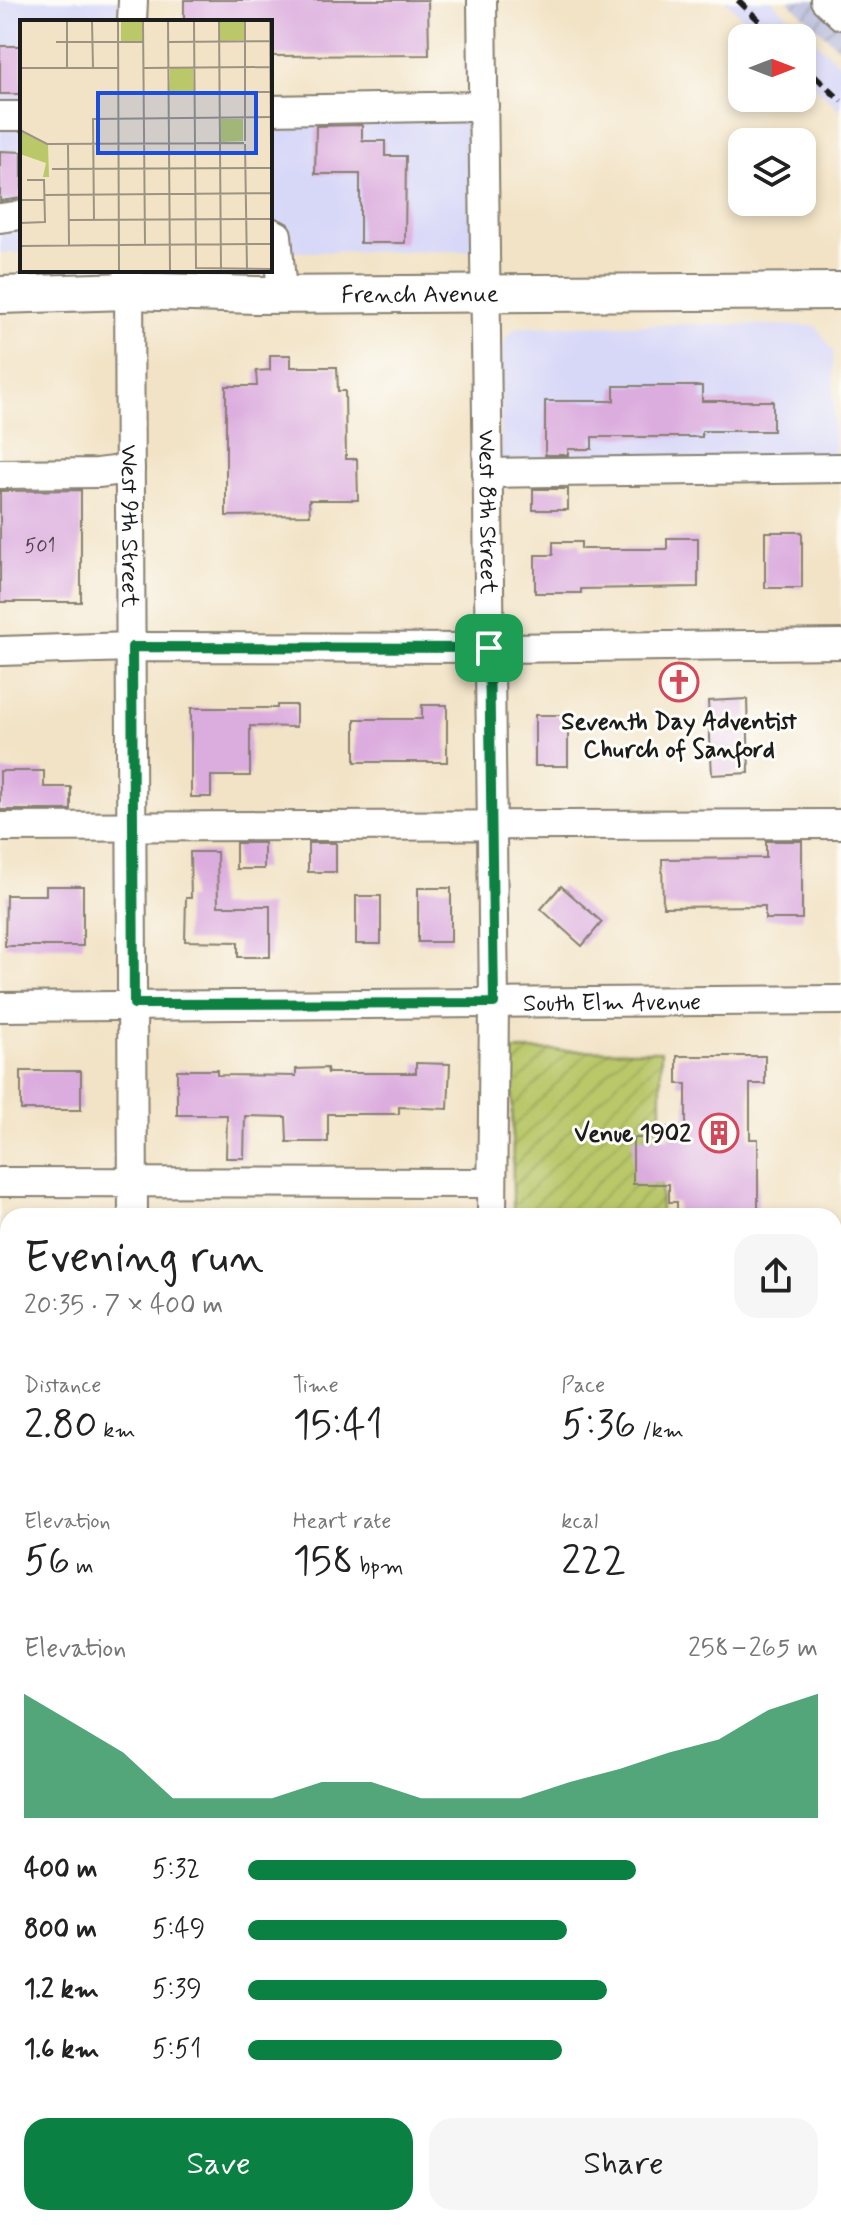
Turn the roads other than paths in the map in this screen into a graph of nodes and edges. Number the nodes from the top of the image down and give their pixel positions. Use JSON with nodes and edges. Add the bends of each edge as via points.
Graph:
{"nodes":[{"id":1,"x":133,"y":0,"type":"edge"},
{"id":2,"x":482,"y":0,"type":"edge"},
{"id":3,"x":825,"y":0,"type":"edge"},
{"id":4,"x":841,"y":15,"type":"edge"},
{"id":5,"x":132,"y":20,"type":"edge"},
{"id":6,"x":484,"y":106,"type":"junction"},
{"id":7,"x":272,"y":110,"type":"edge"},
{"id":8,"x":20,"y":215,"type":"edge"},
{"id":9,"x":0,"y":218,"type":"edge"},
{"id":10,"x":272,"y":233,"type":"edge"},
{"id":11,"x":128,"y":280,"type":"edge"},
{"id":12,"x":841,"y":291,"type":"edge"},
{"id":13,"x":282,"y":294,"type":"junction"},
{"id":14,"x":486,"y":294,"type":"junction"},
{"id":15,"x":0,"y":295,"type":"edge"},
{"id":16,"x":841,"y":468,"type":"edge"},
{"id":17,"x":130,"y":469,"type":"junction"},
{"id":18,"x":487,"y":473,"type":"junction"},
{"id":19,"x":0,"y":474,"type":"edge"},
{"id":20,"x":841,"y":644,"type":"edge"},
{"id":21,"x":132,"y":647,"type":"junction"},
{"id":22,"x":489,"y":648,"type":"junction"},
{"id":23,"x":0,"y":651,"type":"edge"},
{"id":24,"x":491,"y":824,"type":"junction"},
{"id":25,"x":841,"y":824,"type":"edge"},
{"id":26,"x":132,"y":825,"type":"junction"},
{"id":27,"x":0,"y":827,"type":"edge"},
{"id":28,"x":841,"y":1000,"type":"edge"},
{"id":29,"x":494,"y":1003,"type":"junction"},
{"id":30,"x":134,"y":1004,"type":"junction"},
{"id":31,"x":0,"y":1007,"type":"edge"},
{"id":32,"x":133,"y":1181,"type":"junction"},
{"id":33,"x":0,"y":1182,"type":"edge"},
{"id":34,"x":492,"y":1183,"type":"junction"},
{"id":35,"x":133,"y":1208,"type":"edge"},
{"id":36,"x":492,"y":1208,"type":"edge"}],
"edges":[{"from":1,"to":5,"type":"street"},
{"from":2,"to":6,"type":"street","name":"West 8th Street"},
{"from":3,"to":4,"type":"street"},
{"from":6,"to":7,"type":"street"},
{"from":6,"to":14,"type":"street","name":"West 8th Street"},
{"from":8,"to":9,"type":"street"},
{"from":10,"to":13,"type":"street","via":[[277,235]]},
{"from":11,"to":13,"type":"main road","name":"French Avenue"},
{"from":11,"to":15,"type":"main road","name":"French Avenue"},
{"from":11,"to":17,"type":"street","name":"West 9th Street"},
{"from":12,"to":14,"type":"main road","name":"French Avenue"},
{"from":13,"to":14,"type":"main road","name":"French Avenue"},
{"from":14,"to":18,"type":"street","name":"West 8th Street"},
{"from":16,"to":18,"type":"street"},
{"from":17,"to":19,"type":"street"},
{"from":17,"to":21,"type":"street","name":"West 9th Street"},
{"from":18,"to":22,"type":"street","name":"West 8th Street"},
{"from":20,"to":22,"type":"street"},
{"from":21,"to":22,"type":"street"},
{"from":21,"to":23,"type":"street"},
{"from":21,"to":26,"type":"street","name":"West 9th Street"},
{"from":22,"to":24,"type":"street","name":"West 8th Street"},
{"from":24,"to":25,"type":"street"},
{"from":24,"to":26,"type":"street"},
{"from":24,"to":29,"type":"street","name":"West 8th Street"},
{"from":26,"to":27,"type":"street"},
{"from":26,"to":30,"type":"street","name":"West 9th Street"},
{"from":28,"to":29,"type":"street","name":"South Elm Avenue"},
{"from":29,"to":30,"type":"street","name":"South Elm Avenue"},
{"from":29,"to":34,"type":"street","name":"West 8th Street"},
{"from":30,"to":31,"type":"street","name":"South Elm Avenue"},
{"from":30,"to":32,"type":"street","name":"West 9th Street"},
{"from":32,"to":33,"type":"street"},
{"from":32,"to":34,"type":"street"},
{"from":32,"to":35,"type":"street","name":"West 9th Street"},
{"from":34,"to":36,"type":"street","name":"West 8th Street"}]}
